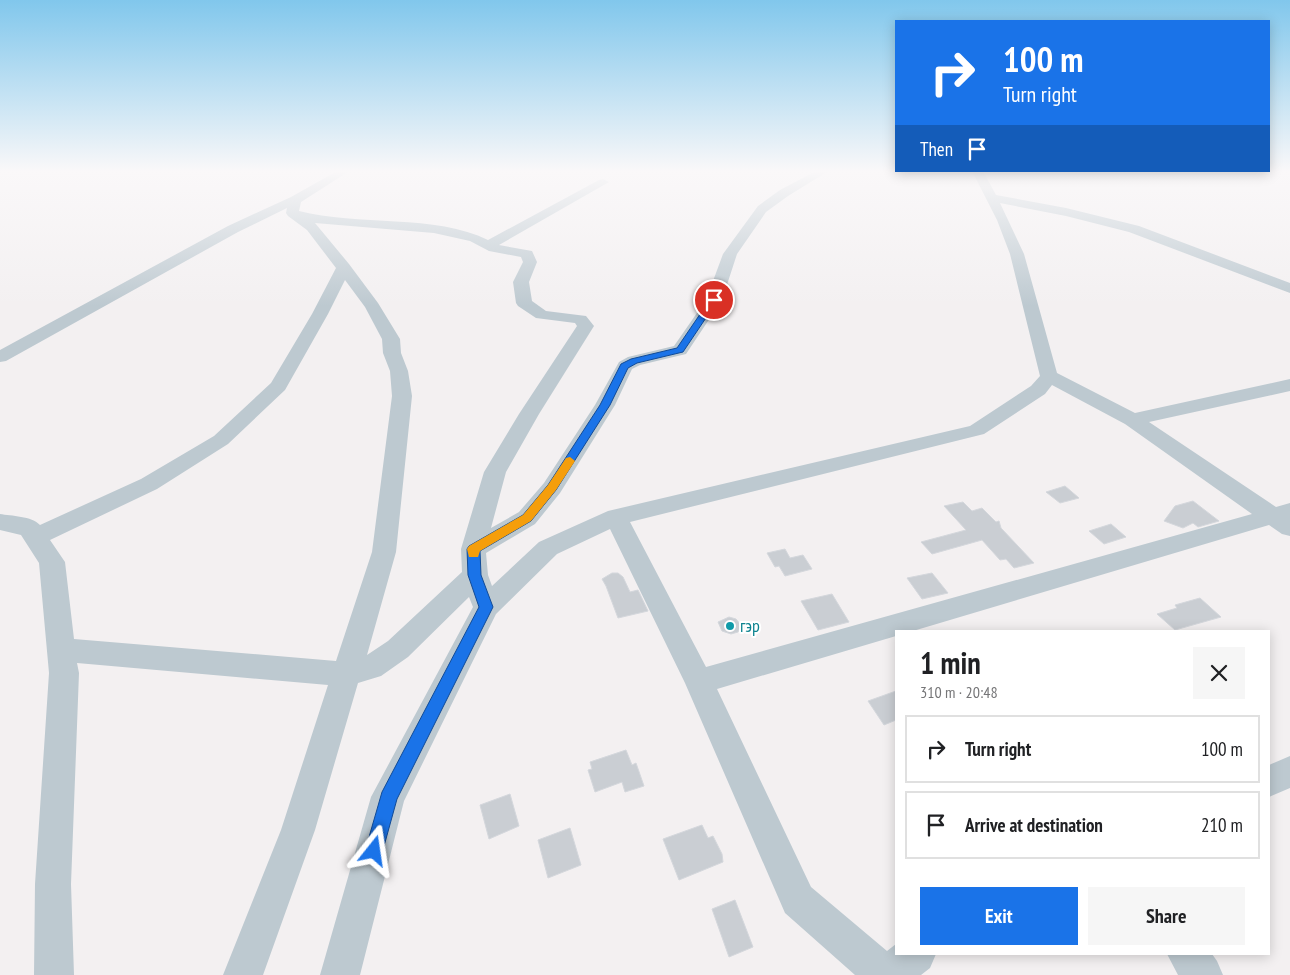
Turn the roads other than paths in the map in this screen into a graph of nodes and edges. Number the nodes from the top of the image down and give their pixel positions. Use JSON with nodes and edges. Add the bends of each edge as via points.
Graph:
{"nodes":[{"id":1,"x":268,"y":216,"type":"edge"},
{"id":2,"x":302,"y":216,"type":"edge"},
{"id":3,"x":306,"y":216,"type":"edge"},
{"id":4,"x":542,"y":216,"type":"edge"},
{"id":5,"x":757,"y":216,"type":"edge"},
{"id":6,"x":1000,"y":216,"type":"edge"},
{"id":7,"x":1080,"y":216,"type":"edge"},
{"id":8,"x":489,"y":245,"type":"junction"},
{"id":9,"x":344,"y":267,"type":"junction"},
{"id":10,"x":1290,"y":288,"type":"edge"},
{"id":11,"x":0,"y":357,"type":"edge"},
{"id":12,"x":1048,"y":376,"type":"junction"},
{"id":13,"x":1290,"y":385,"type":"edge"},
{"id":14,"x":1132,"y":420,"type":"junction"},
{"id":15,"x":616,"y":518,"type":"junction"},
{"id":16,"x":1284,"y":518,"type":"edge"},
{"id":17,"x":0,"y":522,"type":"edge"},
{"id":18,"x":35,"y":537,"type":"junction"},
{"id":19,"x":474,"y":562,"type":"junction"},
{"id":20,"x":486,"y":607,"type":"junction"},
{"id":21,"x":61,"y":650,"type":"junction"},
{"id":22,"x":346,"y":674,"type":"junction"},
{"id":23,"x":699,"y":682,"type":"junction"},
{"id":24,"x":915,"y":955,"type":"edge"},
{"id":25,"x":1188,"y":955,"type":"edge"},
{"id":26,"x":54,"y":975,"type":"edge"},
{"id":27,"x":243,"y":975,"type":"edge"},
{"id":28,"x":340,"y":975,"type":"edge"},
{"id":29,"x":886,"y":975,"type":"edge"},
{"id":30,"x":1203,"y":975,"type":"edge"}],
"edges":[{"from":1,"to":11,"type":"street","via":[[234,228]]},
{"from":2,"to":9,"type":"street"},
{"from":3,"to":8,"type":"street","via":[[311,219],[367,225],[434,229],[474,238]]},
{"from":4,"to":8,"type":"street"},
{"from":5,"to":19,"type":"street","via":[[730,254],[714,300],[680,350],[625,366],[605,405],[552,488],[527,518]]},
{"from":6,"to":12,"type":"street","via":[[1017,254]]},
{"from":7,"to":10,"type":"street","via":[[1134,229]]},
{"from":8,"to":19,"type":"street","via":[[527,254],[530,262],[521,282],[524,303],[542,315],[580,319],[586,326],[495,472]]},
{"from":9,"to":18,"type":"street","via":[[278,386],[221,440],[149,484]]},
{"from":9,"to":22,"type":"street","via":[[372,306],[390,339],[402,396],[384,552]]},
{"from":12,"to":14,"type":"street"},
{"from":12,"to":15,"type":"street","via":[[1038,390],[978,430]]},
{"from":13,"to":14,"type":"street"},
{"from":14,"to":16,"type":"street"},
{"from":15,"to":20,"type":"street","via":[[548,548]]},
{"from":15,"to":23,"type":"street"},
{"from":16,"to":23,"type":"street"},
{"from":17,"to":18,"type":"street","via":[[29,528]]},
{"from":18,"to":21,"type":"street","via":[[52,562]]},
{"from":19,"to":20,"type":"street"},
{"from":19,"to":22,"type":"street","via":[[398,649],[371,667]]},
{"from":20,"to":28,"type":"street","via":[[388,798]]},
{"from":21,"to":22,"type":"street"},
{"from":21,"to":26,"type":"street","via":[[64,672],[53,884]]},
{"from":22,"to":27,"type":"street","via":[[298,830]]},
{"from":23,"to":29,"type":"street","via":[[798,900]]},
{"from":24,"to":29,"type":"street"},
{"from":25,"to":30,"type":"street"}]}
